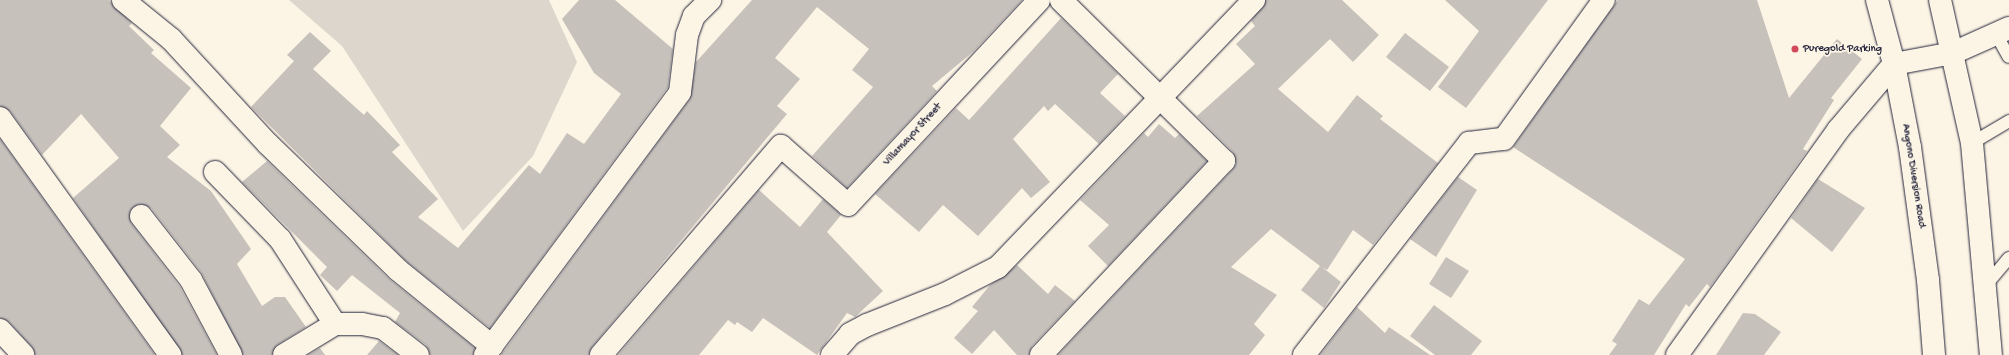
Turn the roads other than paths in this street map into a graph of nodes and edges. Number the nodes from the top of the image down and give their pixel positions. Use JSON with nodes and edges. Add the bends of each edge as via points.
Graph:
{"nodes":[{"id":1,"x":123,"y":0,"type":"edge"},
{"id":2,"x":710,"y":0,"type":"edge"},
{"id":3,"x":1039,"y":0,"type":"edge"},
{"id":4,"x":1061,"y":0,"type":"edge"},
{"id":5,"x":1254,"y":0,"type":"edge"},
{"id":6,"x":1604,"y":0,"type":"edge"},
{"id":7,"x":1877,"y":0,"type":"edge"},
{"id":8,"x":1940,"y":0,"type":"edge"},
{"id":9,"x":2003,"y":31,"type":"edge"},
{"id":10,"x":1953,"y":53,"type":"junction"},
{"id":11,"x":2009,"y":57,"type":"edge"},
{"id":12,"x":1894,"y":64,"type":"junction"},
{"id":13,"x":1160,"y":99,"type":"junction"},
{"id":14,"x":0,"y":118,"type":"edge"},
{"id":15,"x":2009,"y":121,"type":"edge"},
{"id":16,"x":1972,"y":143,"type":"junction"},
{"id":17,"x":215,"y":172,"type":"dead end"},
{"id":18,"x":141,"y":216,"type":"dead end"},
{"id":19,"x":2009,"y":258,"type":"edge"},
{"id":20,"x":1987,"y":284,"type":"junction"},
{"id":21,"x":335,"y":324,"type":"junction"},
{"id":22,"x":0,"y":330,"type":"edge"},
{"id":23,"x":488,"y":350,"type":"edge"},
{"id":24,"x":23,"y":355,"type":"edge"},
{"id":25,"x":170,"y":355,"type":"edge"},
{"id":26,"x":231,"y":355,"type":"edge"},
{"id":27,"x":284,"y":355,"type":"edge"},
{"id":28,"x":418,"y":355,"type":"edge"},
{"id":29,"x":601,"y":355,"type":"edge"},
{"id":30,"x":832,"y":355,"type":"edge"},
{"id":31,"x":1041,"y":355,"type":"edge"},
{"id":32,"x":1304,"y":355,"type":"edge"},
{"id":33,"x":1677,"y":355,"type":"edge"},
{"id":34,"x":1934,"y":355,"type":"edge"},
{"id":35,"x":1991,"y":355,"type":"edge"}],
"edges":[{"from":1,"to":23,"type":"street","via":[[171,39],[268,144],[398,270]]},
{"from":2,"to":23,"type":"street","via":[[694,16],[687,35],[680,92]]},
{"from":3,"to":29,"type":"street","name":"Villamayor Street","via":[[848,205],[781,146]]},
{"from":4,"to":13,"type":"street"},
{"from":5,"to":13,"type":"street"},
{"from":6,"to":32,"type":"street","via":[[1504,139],[1469,143]]},
{"from":7,"to":12,"type":"street","name":"Angono Diversion Road"},
{"from":8,"to":10,"type":"street"},
{"from":9,"to":10,"type":"street"},
{"from":9,"to":11,"type":"lane"},
{"from":10,"to":12,"type":"street"},
{"from":10,"to":16,"type":"street"},
{"from":12,"to":33,"type":"street","via":[[1838,130]]},
{"from":12,"to":34,"type":"street","name":"Angono Diversion Road","via":[[1927,272]]},
{"from":13,"to":30,"type":"street","via":[[998,267],[945,294],[850,334]]},
{"from":13,"to":31,"type":"street","via":[[1224,161]]},
{"from":14,"to":25,"type":"street"},
{"from":15,"to":16,"type":"lane"},
{"from":16,"to":20,"type":"street"},
{"from":17,"to":21,"type":"street","via":[[280,239]]},
{"from":18,"to":26,"type":"street","via":[[191,280]]},
{"from":19,"to":20,"type":"lane"},
{"from":20,"to":35,"type":"street"},
{"from":21,"to":27,"type":"street"},
{"from":21,"to":28,"type":"street","via":[[383,328]]},
{"from":22,"to":24,"type":"street"}]}
